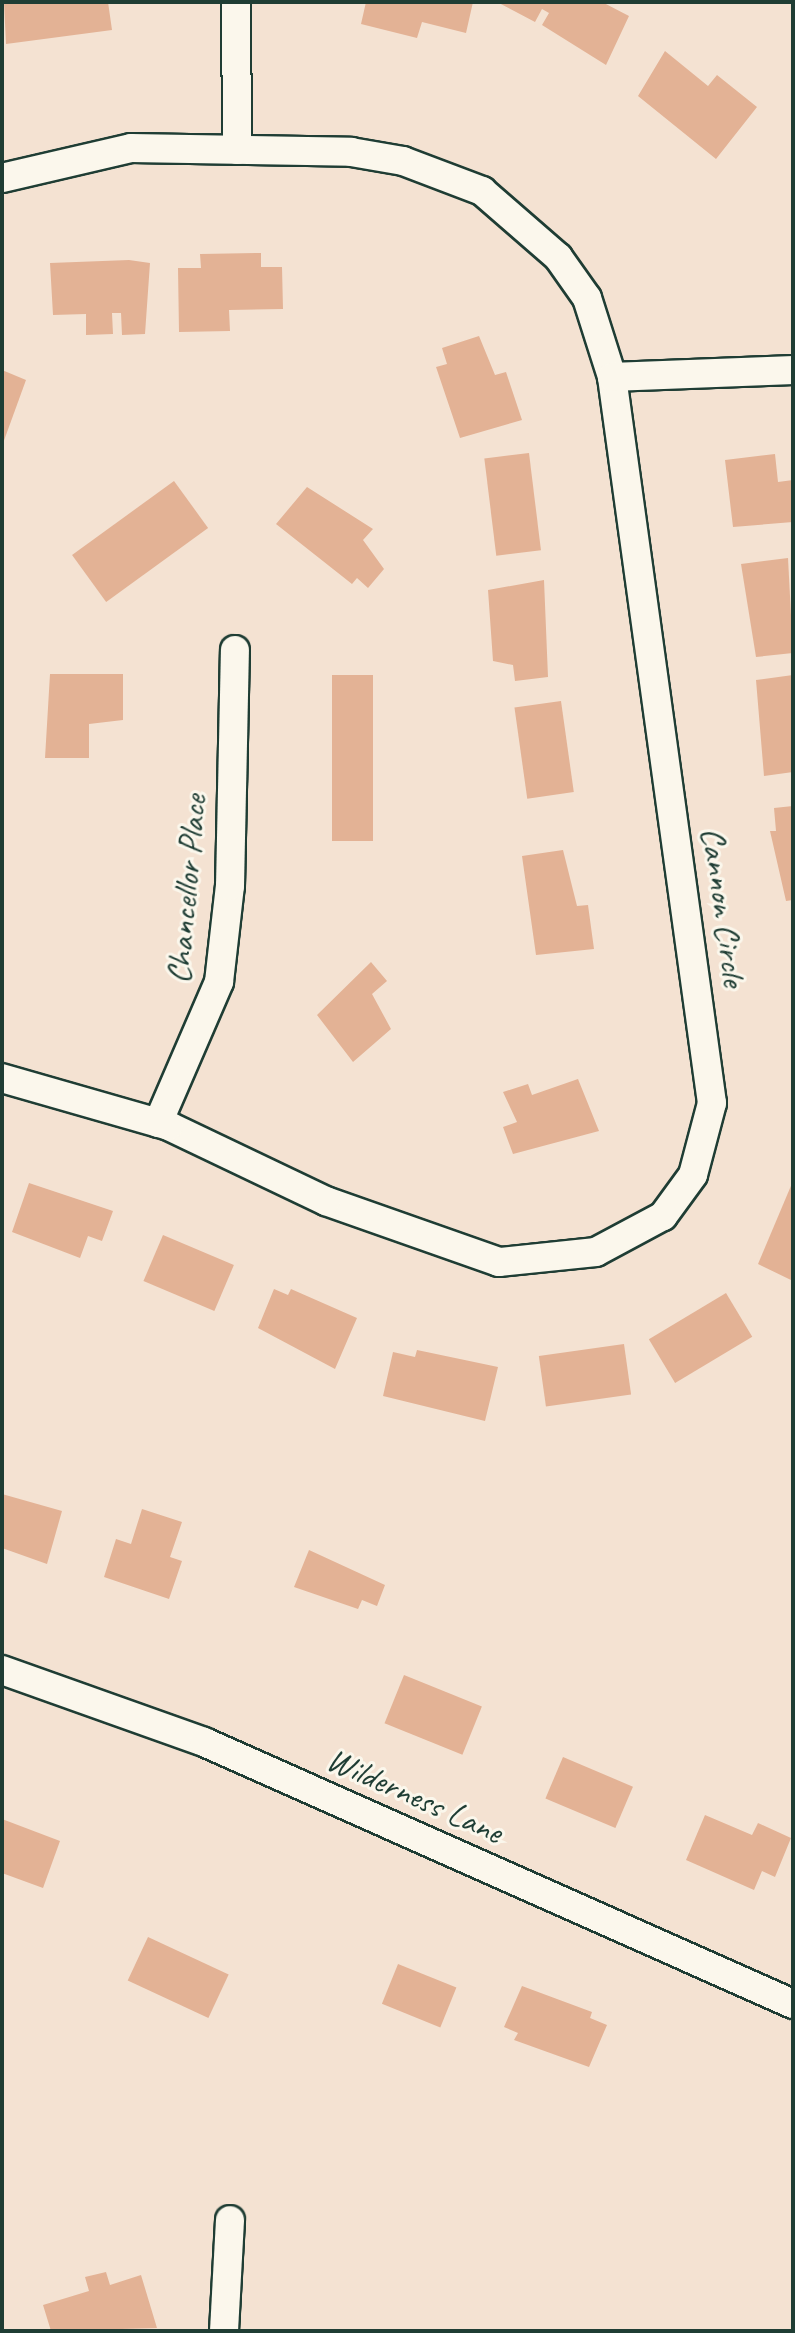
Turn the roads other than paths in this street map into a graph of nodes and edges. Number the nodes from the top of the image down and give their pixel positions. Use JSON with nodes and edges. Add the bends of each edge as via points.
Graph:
{"nodes":[{"id":1,"x":236,"y":2,"type":"edge"},
{"id":2,"x":237,"y":150,"type":"junction"},
{"id":3,"x":2,"y":178,"type":"edge"},
{"id":4,"x":793,"y":370,"type":"edge"},
{"id":5,"x":612,"y":377,"type":"junction"},
{"id":6,"x":235,"y":650,"type":"dead end"},
{"id":7,"x":2,"y":1078,"type":"edge"},
{"id":8,"x":158,"y":1123,"type":"junction"},
{"id":9,"x":2,"y":1670,"type":"edge"},
{"id":10,"x":793,"y":2004,"type":"edge"},
{"id":11,"x":230,"y":2220,"type":"dead end"},
{"id":12,"x":224,"y":2331,"type":"edge"}],
"edges":[{"from":1,"to":2,"type":"street"},
{"from":2,"to":3,"type":"street","name":"Cannon Circle","via":[[108,150]]},
{"from":2,"to":5,"type":"street","name":"Cannon Circle","via":[[351,152],[416,165],[482,191],[558,257],[587,298]]},
{"from":4,"to":5,"type":"street"},
{"from":5,"to":8,"type":"street","name":"Cannon Circle","via":[[712,1103],[693,1175],[663,1216],[631,1238],[541,1262],[499,1262],[326,1201]]},
{"from":6,"to":8,"type":"street","name":"Chancellor Place","via":[[230,886],[219,982]]},
{"from":7,"to":8,"type":"street","name":"Cannon Circle"},
{"from":9,"to":10,"type":"street","name":"Wilderness Lane","via":[[204,1742]]},
{"from":11,"to":12,"type":"street"}]}
